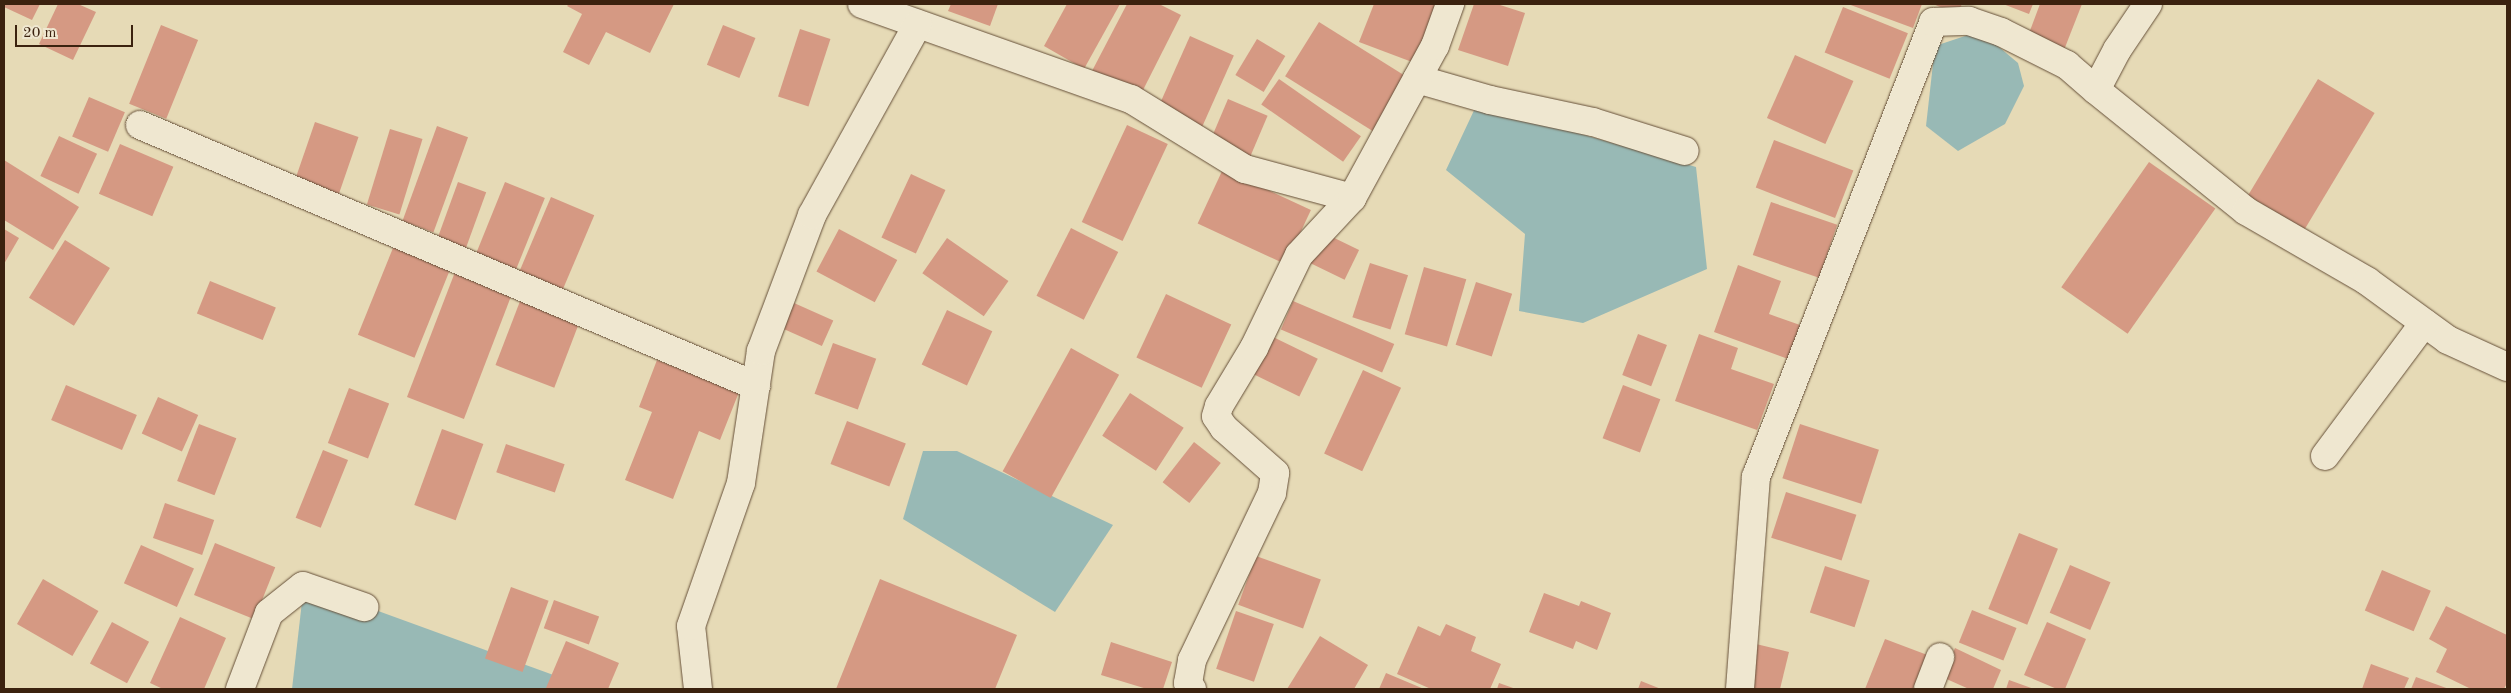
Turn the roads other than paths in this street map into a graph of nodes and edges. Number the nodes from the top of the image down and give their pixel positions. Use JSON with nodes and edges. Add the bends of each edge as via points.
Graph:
{"nodes":[{"id":1,"x":862,"y":4,"type":"edge"},
{"id":2,"x":1450,"y":4,"type":"edge"},
{"id":3,"x":2148,"y":4,"type":"edge"},
{"id":4,"x":918,"y":24,"type":"junction"},
{"id":5,"x":1417,"y":79,"type":"junction"},
{"id":6,"x":2096,"y":90,"type":"junction"},
{"id":7,"x":140,"y":125,"type":"dead end"},
{"id":8,"x":1685,"y":151,"type":"dead end"},
{"id":9,"x":1352,"y":198,"type":"junction"},
{"id":10,"x":2424,"y":323,"type":"junction"},
{"id":11,"x":2507,"y":367,"type":"edge"},
{"id":12,"x":756,"y":386,"type":"junction"},
{"id":13,"x":2325,"y":456,"type":"dead end"},
{"id":14,"x":364,"y":607,"type":"dead end"},
{"id":15,"x":1940,"y":657,"type":"dead end"},
{"id":16,"x":240,"y":689,"type":"edge"},
{"id":17,"x":698,"y":689,"type":"edge"},
{"id":18,"x":1192,"y":689,"type":"edge"},
{"id":19,"x":1740,"y":689,"type":"edge"},
{"id":20,"x":1928,"y":689,"type":"edge"}],
"edges":[{"from":1,"to":4,"type":"street"},
{"from":2,"to":5,"type":"street","via":[[1435,46]]},
{"from":3,"to":6,"type":"street","via":[[2117,50]]},
{"from":4,"to":9,"type":"street","via":[[1131,99],[1245,168]]},
{"from":4,"to":12,"type":"street","via":[[812,215],[760,351]]},
{"from":5,"to":8,"type":"street","via":[[1490,100],[1593,122]]},
{"from":5,"to":9,"type":"street"},
{"from":6,"to":10,"type":"street","via":[[2246,211],[2367,281]]},
{"from":6,"to":19,"type":"street","via":[[2067,65],[2000,32],[1969,21],[1933,22],[1756,477]]},
{"from":7,"to":12,"type":"street"},
{"from":9,"to":18,"type":"street","via":[[1299,254],[1254,348],[1219,406],[1216,416],[1224,428],[1275,473],[1272,493],[1192,660],[1188,683]]},
{"from":10,"to":11,"type":"street","via":[[2448,340]]},
{"from":10,"to":13,"type":"street"},
{"from":12,"to":17,"type":"street","via":[[741,483],[691,626]]},
{"from":14,"to":16,"type":"street","via":[[303,586],[269,613]]},
{"from":15,"to":20,"type":"street"}]}
